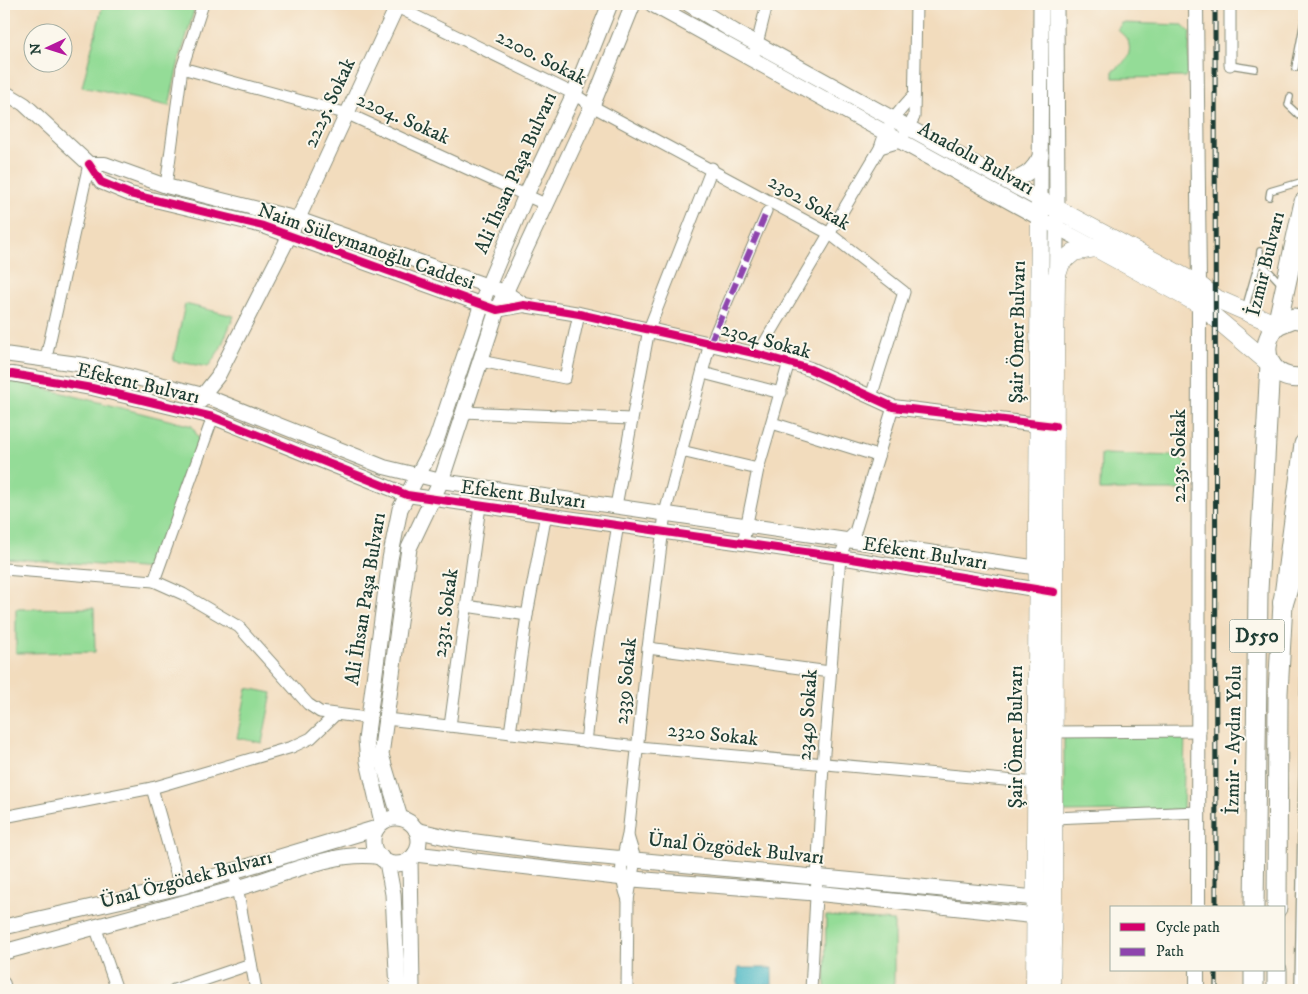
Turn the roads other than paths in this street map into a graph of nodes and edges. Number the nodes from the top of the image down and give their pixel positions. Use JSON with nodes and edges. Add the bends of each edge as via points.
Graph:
{"nodes":[{"id":1,"x":203,"y":4,"type":"edge"},
{"id":2,"x":610,"y":4,"type":"edge"},
{"id":3,"x":633,"y":4,"type":"edge"},
{"id":4,"x":652,"y":4,"type":"edge"},
{"id":5,"x":690,"y":4,"type":"edge"},
{"id":6,"x":767,"y":4,"type":"edge"},
{"id":7,"x":916,"y":4,"type":"edge"},
{"id":8,"x":1041,"y":4,"type":"edge"},
{"id":9,"x":1056,"y":4,"type":"edge"},
{"id":10,"x":1196,"y":4,"type":"edge"},
{"id":11,"x":1230,"y":4,"type":"edge"},
{"id":12,"x":395,"y":5,"type":"edge"},
{"id":13,"x":1304,"y":21,"type":"edge"},
{"id":14,"x":757,"y":44,"type":"junction"},
{"id":15,"x":752,"y":60,"type":"junction"},
{"id":16,"x":1230,"y":65,"type":"joint"},
{"id":17,"x":182,"y":68,"type":"junction"},
{"id":18,"x":1295,"y":68,"type":"dead end"},
{"id":19,"x":1256,"y":69,"type":"dead end"},
{"id":20,"x":4,"y":92,"type":"edge"},
{"id":21,"x":574,"y":94,"type":"junction"},
{"id":22,"x":914,"y":95,"type":"junction"},
{"id":23,"x":1290,"y":97,"type":"dead end"},
{"id":24,"x":592,"y":106,"type":"junction"},
{"id":25,"x":348,"y":114,"type":"junction"},
{"id":26,"x":892,"y":119,"type":"junction"},
{"id":27,"x":1304,"y":120,"type":"edge"},
{"id":28,"x":908,"y":128,"type":"junction"},
{"id":29,"x":884,"y":133,"type":"junction"},
{"id":30,"x":900,"y":142,"type":"junction"},
{"id":31,"x":880,"y":148,"type":"junction"},
{"id":32,"x":1041,"y":155,"type":"junction"},
{"id":33,"x":89,"y":164,"type":"junction"},
{"id":34,"x":712,"y":169,"type":"junction"},
{"id":35,"x":1004,"y":180,"type":"junction"},
{"id":36,"x":1304,"y":181,"type":"edge"},
{"id":37,"x":166,"y":186,"type":"junction"},
{"id":38,"x":526,"y":194,"type":"junction"},
{"id":39,"x":1269,"y":196,"type":"dead end"},
{"id":40,"x":1040,"y":200,"type":"junction"},
{"id":41,"x":1304,"y":202,"type":"edge"},
{"id":42,"x":545,"y":204,"type":"junction"},
{"id":43,"x":1057,"y":209,"type":"junction"},
{"id":44,"x":767,"y":211,"type":"dead end"},
{"id":45,"x":1040,"y":218,"type":"junction"},
{"id":46,"x":298,"y":219,"type":"junction"},
{"id":47,"x":1056,"y":227,"type":"junction"},
{"id":48,"x":830,"y":234,"type":"junction"},
{"id":49,"x":288,"y":236,"type":"junction"},
{"id":50,"x":1096,"y":248,"type":"junction"},
{"id":51,"x":1260,"y":252,"type":"dead end"},
{"id":52,"x":1259,"y":260,"type":"junction"},
{"id":53,"x":1056,"y":278,"type":"junction"},
{"id":54,"x":1199,"y":285,"type":"junction"},
{"id":55,"x":488,"y":286,"type":"junction"},
{"id":56,"x":1285,"y":289,"type":"junction"},
{"id":57,"x":505,"y":292,"type":"junction"},
{"id":58,"x":1199,"y":304,"type":"junction"},
{"id":59,"x":481,"y":305,"type":"junction"},
{"id":60,"x":524,"y":305,"type":"junction"},
{"id":61,"x":497,"y":310,"type":"junction"},
{"id":62,"x":1245,"y":311,"type":"junction"},
{"id":63,"x":579,"y":314,"type":"junction"},
{"id":64,"x":1304,"y":320,"type":"edge"},
{"id":65,"x":1277,"y":325,"type":"junction"},
{"id":66,"x":650,"y":329,"type":"junction"},
{"id":67,"x":710,"y":343,"type":"junction"},
{"id":68,"x":4,"y":354,"type":"edge"},
{"id":69,"x":758,"y":354,"type":"junction"},
{"id":70,"x":46,"y":358,"type":"junction"},
{"id":71,"x":480,"y":361,"type":"junction"},
{"id":72,"x":789,"y":362,"type":"junction"},
{"id":73,"x":1270,"y":364,"type":"junction"},
{"id":74,"x":702,"y":373,"type":"junction"},
{"id":75,"x":4,"y":375,"type":"edge"},
{"id":76,"x":218,"y":376,"type":"junction"},
{"id":77,"x":1304,"y":377,"type":"edge"},
{"id":78,"x":781,"y":393,"type":"junction"},
{"id":79,"x":203,"y":395,"type":"junction"},
{"id":80,"x":871,"y":397,"type":"junction"},
{"id":81,"x":219,"y":399,"type":"junction"},
{"id":82,"x":893,"y":406,"type":"junction"},
{"id":83,"x":463,"y":412,"type":"junction"},
{"id":84,"x":198,"y":414,"type":"junction"},
{"id":85,"x":213,"y":417,"type":"junction"},
{"id":86,"x":631,"y":419,"type":"junction"},
{"id":87,"x":772,"y":423,"type":"junction"},
{"id":88,"x":1038,"y":425,"type":"junction"},
{"id":89,"x":1055,"y":426,"type":"junction"},
{"id":90,"x":1304,"y":444,"type":"edge"},
{"id":91,"x":681,"y":451,"type":"junction"},
{"id":92,"x":878,"y":456,"type":"junction"},
{"id":93,"x":758,"y":469,"type":"junction"},
{"id":94,"x":420,"y":476,"type":"junction"},
{"id":95,"x":441,"y":481,"type":"junction"},
{"id":96,"x":407,"y":495,"type":"junction"},
{"id":97,"x":433,"y":500,"type":"junction"},
{"id":98,"x":480,"y":506,"type":"junction"},
{"id":99,"x":616,"y":506,"type":"junction"},
{"id":100,"x":665,"y":513,"type":"junction"},
{"id":101,"x":546,"y":514,"type":"junction"},
{"id":102,"x":618,"y":524,"type":"junction"},
{"id":103,"x":746,"y":525,"type":"junction"},
{"id":104,"x":663,"y":531,"type":"junction"},
{"id":105,"x":1304,"y":534,"type":"edge"},
{"id":106,"x":846,"y":541,"type":"junction"},
{"id":107,"x":743,"y":543,"type":"junction"},
{"id":108,"x":840,"y":557,"type":"junction"},
{"id":109,"x":4,"y":568,"type":"edge"},
{"id":110,"x":1046,"y":569,"type":"junction"},
{"id":111,"x":154,"y":581,"type":"junction"},
{"id":112,"x":1046,"y":591,"type":"junction"},
{"id":113,"x":1282,"y":603,"type":"junction"},
{"id":114,"x":466,"y":606,"type":"junction"},
{"id":115,"x":527,"y":615,"type":"junction"},
{"id":116,"x":648,"y":648,"type":"junction"},
{"id":117,"x":1304,"y":670,"type":"edge"},
{"id":118,"x":830,"y":672,"type":"junction"},
{"id":119,"x":335,"y":715,"type":"junction"},
{"id":120,"x":367,"y":718,"type":"junction"},
{"id":121,"x":386,"y":719,"type":"junction"},
{"id":122,"x":450,"y":726,"type":"junction"},
{"id":123,"x":1200,"y":731,"type":"junction"},
{"id":124,"x":1053,"y":732,"type":"junction"},
{"id":125,"x":510,"y":733,"type":"junction"},
{"id":126,"x":586,"y":742,"type":"junction"},
{"id":127,"x":638,"y":747,"type":"junction"},
{"id":128,"x":823,"y":765,"type":"junction"},
{"id":129,"x":1037,"y":782,"type":"junction"},
{"id":130,"x":152,"y":788,"type":"junction"},
{"id":131,"x":1199,"y":812,"type":"junction"},
{"id":132,"x":4,"y":817,"type":"edge"},
{"id":133,"x":400,"y":818,"type":"junction"},
{"id":134,"x":1053,"y":818,"type":"junction"},
{"id":135,"x":380,"y":825,"type":"junction"},
{"id":136,"x":416,"y":830,"type":"junction"},
{"id":137,"x":412,"y":856,"type":"junction"},
{"id":138,"x":628,"y":858,"type":"junction"},
{"id":139,"x":384,"y":859,"type":"junction"},
{"id":140,"x":234,"y":870,"type":"junction"},
{"id":141,"x":816,"y":877,"type":"junction"},
{"id":142,"x":627,"y":878,"type":"junction"},
{"id":143,"x":180,"y":887,"type":"junction"},
{"id":144,"x":238,"y":888,"type":"junction"},
{"id":145,"x":815,"y":894,"type":"junction"},
{"id":146,"x":1044,"y":899,"type":"junction"},
{"id":147,"x":1198,"y":906,"type":"edge"},
{"id":148,"x":1254,"y":906,"type":"edge"},
{"id":149,"x":1277,"y":906,"type":"edge"},
{"id":150,"x":1044,"y":917,"type":"junction"},
{"id":151,"x":95,"y":926,"type":"junction"},
{"id":152,"x":4,"y":927,"type":"edge"},
{"id":153,"x":4,"y":952,"type":"edge"},
{"id":154,"x":251,"y":964,"type":"junction"},
{"id":155,"x":1197,"y":972,"type":"edge"},
{"id":156,"x":1254,"y":972,"type":"edge"},
{"id":157,"x":1277,"y":972,"type":"edge"},
{"id":158,"x":4,"y":983,"type":"edge"},
{"id":159,"x":6,"y":990,"type":"edge"},
{"id":160,"x":117,"y":990,"type":"edge"},
{"id":161,"x":174,"y":990,"type":"edge"},
{"id":162,"x":256,"y":990,"type":"edge"},
{"id":163,"x":398,"y":990,"type":"edge"},
{"id":164,"x":412,"y":990,"type":"edge"},
{"id":165,"x":627,"y":990,"type":"edge"},
{"id":166,"x":811,"y":990,"type":"edge"},
{"id":167,"x":1035,"y":990,"type":"edge"},
{"id":168,"x":1050,"y":990,"type":"edge"},
{"id":169,"x":1196,"y":990,"type":"edge"},
{"id":170,"x":1254,"y":990,"type":"edge"},
{"id":171,"x":1277,"y":990,"type":"edge"},
{"id":172,"x":1298,"y":990,"type":"edge"}],
"edges":[{"from":1,"to":17,"type":"street"},
{"from":2,"to":21,"type":"main road","name":"Ali İhsan Paşa Bulvarı"},
{"from":3,"to":24,"type":"main road"},
{"from":4,"to":15,"type":"main road","name":"Anadolu Bulvarı"},
{"from":5,"to":14,"type":"main road","name":"Anadolu Bulvarı"},
{"from":6,"to":14,"type":"street"},
{"from":7,"to":22,"type":"street"},
{"from":8,"to":32,"type":"main road","name":"Şair Ömer Bulvarı"},
{"from":9,"to":43,"type":"main road","name":"Şair Ömer Bulvarı"},
{"from":10,"to":54,"type":"street","name":"2235. Sokak"},
{"from":11,"to":16,"type":"street"},
{"from":12,"to":21,"type":"street","name":"2200. Sokak"},
{"from":12,"to":25,"type":"street","name":"2225. Sokak"},
{"from":13,"to":18,"type":"lane"},
{"from":14,"to":15,"type":"street"},
{"from":14,"to":26,"type":"main road","name":"Anadolu Bulvarı"},
{"from":15,"to":29,"type":"main road","name":"Anadolu Bulvarı"},
{"from":16,"to":19,"type":"lane"},
{"from":17,"to":25,"type":"street","name":"2204. Sokak"},
{"from":17,"to":37,"type":"street"},
{"from":20,"to":33,"type":"street","name":"Naim Süleymanoğlu Caddesi","via":[[24,104]]},
{"from":21,"to":24,"type":"street","name":"2200. Sokak"},
{"from":21,"to":38,"type":"main road","name":"Ali İhsan Paşa Bulvarı"},
{"from":22,"to":26,"type":"street"},
{"from":22,"to":28,"type":"street","via":[[914,118]]},
{"from":23,"to":27,"type":"lane","via":[[1288,105]]},
{"from":24,"to":34,"type":"street","name":"2302 Sokak"},
{"from":24,"to":42,"type":"main road","name":"Ali İhsan Paşa Bulvarı"},
{"from":25,"to":38,"type":"street","name":"2204. Sokak"},
{"from":25,"to":46,"type":"street","name":"2225. Sokak"},
{"from":26,"to":28,"type":"main road","name":"Anadolu Bulvarı"},
{"from":26,"to":29,"type":"street"},
{"from":28,"to":30,"type":"street"},
{"from":28,"to":35,"type":"main road","name":"Anadolu Bulvarı"},
{"from":29,"to":30,"type":"main road","name":"Anadolu Bulvarı"},
{"from":29,"to":31,"type":"street"},
{"from":30,"to":31,"type":"street"},
{"from":30,"to":45,"type":"main road","name":"Anadolu Bulvarı"},
{"from":31,"to":48,"type":"street"},
{"from":32,"to":35,"type":"main road","via":[[1029,173],[1021,178]]},
{"from":32,"to":40,"type":"main road","name":"Şair Ömer Bulvarı"},
{"from":33,"to":37,"type":"street","name":"Naim Süleymanoğlu Caddesi","via":[[105,164]]},
{"from":33,"to":49,"type":"street","name":"Naim Süleymanoğlu Caddesi","via":[[102,182],[130,194],[263,226]]},
{"from":33,"to":70,"type":"street"},
{"from":34,"to":48,"type":"street","name":"2302 Sokak"},
{"from":34,"to":66,"type":"street"},
{"from":35,"to":40,"type":"main road","name":"Anadolu Bulvarı"},
{"from":36,"to":39,"type":"lane","via":[[1270,191]]},
{"from":37,"to":46,"type":"street","name":"Naim Süleymanoğlu Caddesi"},
{"from":38,"to":42,"type":"street","name":"2204. Sokak"},
{"from":38,"to":55,"type":"main road","name":"Ali İhsan Paşa Bulvarı"},
{"from":40,"to":43,"type":"main road","name":"Anadolu Bulvarı"},
{"from":40,"to":45,"type":"main road","name":"Şair Ömer Bulvarı"},
{"from":41,"to":56,"type":"highway","name":"İzmir Bulvarı","number":"D550"},
{"from":42,"to":57,"type":"main road","name":"Ali İhsan Paşa Bulvarı"},
{"from":43,"to":47,"type":"street","name":"Şair Ömer Bulvarı"},
{"from":43,"to":54,"type":"main road","name":"Anadolu Bulvarı"},
{"from":44,"to":67,"type":"street"},
{"from":45,"to":47,"type":"street","name":"Anadolu Bulvarı"},
{"from":45,"to":88,"type":"main road","name":"Şair Ömer Bulvarı"},
{"from":46,"to":49,"type":"street","name":"2225. Sokak"},
{"from":46,"to":55,"type":"street","name":"Naim Süleymanoğlu Caddesi"},
{"from":47,"to":50,"type":"street","name":"Anadolu Bulvarı"},
{"from":47,"to":53,"type":"street","name":"Şair Ömer Bulvarı"},
{"from":48,"to":69,"type":"street"},
{"from":48,"to":80,"type":"street","name":"2302 Sokak","via":[[904,292]]},
{"from":49,"to":59,"type":"street","name":"Naim Süleymanoğlu Caddesi"},
{"from":49,"to":76,"type":"street","name":"2225. Sokak"},
{"from":50,"to":53,"type":"main road","via":[[1074,252],[1061,263]]},
{"from":50,"to":58,"type":"main road","name":"Anadolu Bulvarı"},
{"from":51,"to":52,"type":"lane"},
{"from":52,"to":56,"type":"lane"},
{"from":52,"to":62,"type":"lane"},
{"from":53,"to":89,"type":"main road","name":"Şair Ömer Bulvarı"},
{"from":54,"to":58,"type":"street","name":"2235. Sokak"},
{"from":54,"to":62,"type":"main road","name":"Anadolu Bulvarı","via":[[1217,299]]},
{"from":55,"to":57,"type":"street","name":"Naim Süleymanoğlu Caddesi"},
{"from":55,"to":59,"type":"main road","name":"Ali İhsan Paşa Bulvarı"},
{"from":56,"to":65,"type":"highway","name":"İzmir Bulvarı","number":"D550"},
{"from":57,"to":60,"type":"street","name":"Naim Süleymanoğlu Caddesi"},
{"from":57,"to":61,"type":"main road","name":"Ali İhsan Paşa Bulvarı"},
{"from":58,"to":73,"type":"main road","name":"Anadolu Bulvarı"},
{"from":58,"to":123,"type":"street","name":"2235. Sokak"},
{"from":59,"to":61,"type":"street","name":"Naim Süleymanoğlu Caddesi"},
{"from":59,"to":94,"type":"main road","name":"Ali İhsan Paşa Bulvarı","via":[[436,441]]},
{"from":60,"to":61,"type":"street"},
{"from":60,"to":63,"type":"street","name":"2304 Sokak"},
{"from":61,"to":71,"type":"main road","name":"Ali İhsan Paşa Bulvarı"},
{"from":62,"to":65,"type":"main road","name":"Anadolu Bulvarı"},
{"from":63,"to":66,"type":"street","name":"2304 Sokak"},
{"from":63,"to":71,"type":"street","via":[[565,378]]},
{"from":64,"to":65,"type":"highway","via":[[1294,318]]},
{"from":65,"to":73,"type":"highway","name":"İzmir Bulvarı","number":"D550","via":[[1267,339]]},
{"from":66,"to":67,"type":"street","name":"2304 Sokak"},
{"from":66,"to":86,"type":"street"},
{"from":67,"to":69,"type":"street","name":"2304 Sokak"},
{"from":67,"to":74,"type":"street","name":"2339 Sokak"},
{"from":68,"to":70,"type":"street","name":"Efekent Bulvarı"},
{"from":69,"to":72,"type":"street","name":"2304 Sokak"},
{"from":70,"to":79,"type":"street","name":"Efekent Bulvarı"},
{"from":71,"to":83,"type":"main road","name":"Ali İhsan Paşa Bulvarı"},
{"from":72,"to":78,"type":"street"},
{"from":72,"to":80,"type":"street","name":"2304 Sokak"},
{"from":73,"to":77,"type":"highway","via":[[1286,377]]},
{"from":73,"to":148,"type":"highway","name":"İzmir - Aydın Yolu","number":"D550","via":[[1258,591]]},
{"from":74,"to":78,"type":"street"},
{"from":74,"to":91,"type":"street","name":"2339 Sokak"},
{"from":75,"to":84,"type":"street","name":"Efekent Bulvarı","via":[[92,388]]},
{"from":76,"to":79,"type":"street","name":"2225. Sokak"},
{"from":76,"to":81,"type":"street"},
{"from":78,"to":87,"type":"street"},
{"from":79,"to":81,"type":"street","name":"Efekent Bulvarı"},
{"from":79,"to":84,"type":"street"},
{"from":80,"to":82,"type":"street","name":"2304 Sokak"},
{"from":81,"to":85,"type":"street"},
{"from":81,"to":94,"type":"street","name":"Efekent Bulvarı","via":[[384,467]]},
{"from":82,"to":88,"type":"street","name":"2304 Sokak"},
{"from":82,"to":92,"type":"street","name":"2349 Sokak"},
{"from":83,"to":86,"type":"street"},
{"from":83,"to":95,"type":"main road","name":"Ali İhsan Paşa Bulvarı"},
{"from":84,"to":85,"type":"street","name":"Efekent Bulvarı"},
{"from":85,"to":96,"type":"street","name":"Efekent Bulvarı"},
{"from":85,"to":111,"type":"street"},
{"from":86,"to":99,"type":"street"},
{"from":87,"to":92,"type":"street"},
{"from":87,"to":93,"type":"street"},
{"from":88,"to":89,"type":"street","name":"2304 Sokak"},
{"from":88,"to":110,"type":"main road","name":"Şair Ömer Bulvarı"},
{"from":89,"to":110,"type":"main road","name":"Şair Ömer Bulvarı"},
{"from":90,"to":113,"type":"highway","number":"D550"},
{"from":91,"to":93,"type":"street"},
{"from":91,"to":100,"type":"street","name":"2339 Sokak"},
{"from":92,"to":106,"type":"street","name":"2349 Sokak","via":[[855,532]]},
{"from":93,"to":103,"type":"street"},
{"from":94,"to":95,"type":"street","name":"Efekent Bulvarı"},
{"from":94,"to":96,"type":"main road","name":"Ali İhsan Paşa Bulvarı"},
{"from":95,"to":97,"type":"main road","name":"Ali İhsan Paşa Bulvarı"},
{"from":95,"to":99,"type":"street","name":"Efekent Bulvarı"},
{"from":96,"to":97,"type":"street","name":"Efekent Bulvarı"},
{"from":96,"to":120,"type":"main road","name":"Ali İhsan Paşa Bulvarı","via":[[400,509],[390,559]]},
{"from":97,"to":98,"type":"street","name":"Efekent Bulvarı"},
{"from":97,"to":121,"type":"main road","name":"Ali İhsan Paşa Bulvarı","via":[[408,548]]},
{"from":98,"to":101,"type":"street","name":"Efekent Bulvarı"},
{"from":98,"to":114,"type":"street","name":"2331. Sokak"},
{"from":99,"to":100,"type":"street","name":"Efekent Bulvarı"},
{"from":100,"to":103,"type":"street","name":"Efekent Bulvarı"},
{"from":100,"to":104,"type":"street","name":"2339 Sokak"},
{"from":101,"to":102,"type":"street","name":"Efekent Bulvarı"},
{"from":101,"to":115,"type":"street"},
{"from":102,"to":104,"type":"street","name":"Efekent Bulvarı"},
{"from":102,"to":126,"type":"street"},
{"from":103,"to":106,"type":"street","name":"Efekent Bulvarı"},
{"from":103,"to":107,"type":"street"},
{"from":104,"to":107,"type":"street","name":"Efekent Bulvarı"},
{"from":104,"to":116,"type":"street","name":"2339 Sokak"},
{"from":105,"to":113,"type":"highway"},
{"from":106,"to":108,"type":"street","name":"2349 Sokak"},
{"from":106,"to":110,"type":"street","name":"Efekent Bulvarı"},
{"from":107,"to":108,"type":"street","name":"Efekent Bulvarı"},
{"from":108,"to":112,"type":"street","name":"Efekent Bulvarı"},
{"from":108,"to":118,"type":"street","name":"2349 Sokak"},
{"from":109,"to":111,"type":"street"},
{"from":110,"to":112,"type":"main road","name":"Şair Ömer Bulvarı"},
{"from":111,"to":119,"type":"street","via":[[189,597],[239,627],[308,704],[320,712]]},
{"from":112,"to":124,"type":"main road","name":"Şair Ömer Bulvarı"},
{"from":112,"to":129,"type":"main road","name":"Şair Ömer Bulvarı"},
{"from":113,"to":149,"type":"highway","number":"D550","via":[[1278,693]]},
{"from":114,"to":115,"type":"street"},
{"from":114,"to":122,"type":"street","name":"2331. Sokak"},
{"from":115,"to":125,"type":"street"},
{"from":116,"to":118,"type":"street"},
{"from":116,"to":127,"type":"street","name":"2339 Sokak"},
{"from":117,"to":172,"type":"lane"},
{"from":118,"to":128,"type":"street","name":"2349 Sokak"},
{"from":119,"to":120,"type":"street"},
{"from":119,"to":130,"type":"street","via":[[311,738],[292,747]]},
{"from":120,"to":135,"type":"main road","name":"Ali İhsan Paşa Bulvarı","via":[[368,761]]},
{"from":121,"to":122,"type":"street","name":"2320 Sokak"},
{"from":121,"to":133,"type":"main road","name":"Ali İhsan Paşa Bulvarı","via":[[381,755]]},
{"from":122,"to":125,"type":"street","name":"2320 Sokak"},
{"from":123,"to":124,"type":"street"},
{"from":123,"to":131,"type":"street","name":"2235. Sokak"},
{"from":124,"to":134,"type":"main road","name":"Şair Ömer Bulvarı"},
{"from":125,"to":126,"type":"street","name":"2320 Sokak"},
{"from":126,"to":127,"type":"street","name":"2320 Sokak"},
{"from":127,"to":128,"type":"street","name":"2320 Sokak"},
{"from":127,"to":138,"type":"street","name":"2339 Sokak"},
{"from":128,"to":129,"type":"street","name":"2320 Sokak"},
{"from":128,"to":141,"type":"street","name":"2349 Sokak"},
{"from":129,"to":146,"type":"main road","name":"Şair Ömer Bulvarı"},
{"from":130,"to":132,"type":"street"},
{"from":130,"to":143,"type":"street"},
{"from":131,"to":134,"type":"street"},
{"from":131,"to":147,"type":"street","name":"2235. Sokak"},
{"from":133,"to":135,"type":"main road"},
{"from":133,"to":136,"type":"main road"},
{"from":134,"to":146,"type":"main road","name":"Şair Ömer Bulvarı"},
{"from":135,"to":139,"type":"main road","via":[[374,843]]},
{"from":135,"to":140,"type":"main road","name":"Ünal Özgödek Bulvarı"},
{"from":136,"to":137,"type":"main road","via":[[419,840]]},
{"from":136,"to":138,"type":"main road","name":"Ünal Özgödek Bulvarı","via":[[454,839],[551,852]]},
{"from":137,"to":139,"type":"main road","via":[[402,862]]},
{"from":137,"to":142,"type":"main road","name":"Ünal Özgödek Bulvarı"},
{"from":137,"to":164,"type":"main road"},
{"from":138,"to":141,"type":"main road","name":"Ünal Özgödek Bulvarı"},
{"from":138,"to":142,"type":"street"},
{"from":139,"to":144,"type":"main road","name":"Ünal Özgödek Bulvarı","via":[[365,854],[342,856]]},
{"from":139,"to":163,"type":"main road","via":[[393,894]]},
{"from":140,"to":143,"type":"main road","name":"Ünal Özgödek Bulvarı"},
{"from":140,"to":144,"type":"street"},
{"from":141,"to":145,"type":"street","name":"2349 Sokak"},
{"from":141,"to":146,"type":"main road","name":"Ünal Özgödek Bulvarı"},
{"from":142,"to":145,"type":"main road","name":"Ünal Özgödek Bulvarı"},
{"from":142,"to":165,"type":"street"},
{"from":143,"to":152,"type":"main road","name":"Ünal Özgödek Bulvarı"},
{"from":144,"to":151,"type":"main road","name":"Ünal Özgödek Bulvarı"},
{"from":144,"to":154,"type":"street"},
{"from":145,"to":150,"type":"main road","name":"Ünal Özgödek Bulvarı"},
{"from":145,"to":166,"type":"street","name":"2349 Sokak"},
{"from":146,"to":150,"type":"main road","name":"Şair Ömer Bulvarı"},
{"from":150,"to":167,"type":"main road","name":"Şair Ömer Bulvarı"},
{"from":150,"to":168,"type":"main road","name":"Şair Ömer Bulvarı"},
{"from":151,"to":153,"type":"main road","name":"Ünal Özgödek Bulvarı"},
{"from":151,"to":160,"type":"street"},
{"from":154,"to":161,"type":"street"},
{"from":154,"to":162,"type":"street"},
{"from":155,"to":169,"type":"street"},
{"from":156,"to":170,"type":"highway"},
{"from":157,"to":171,"type":"highway"},
{"from":158,"to":159,"type":"street"}]}
